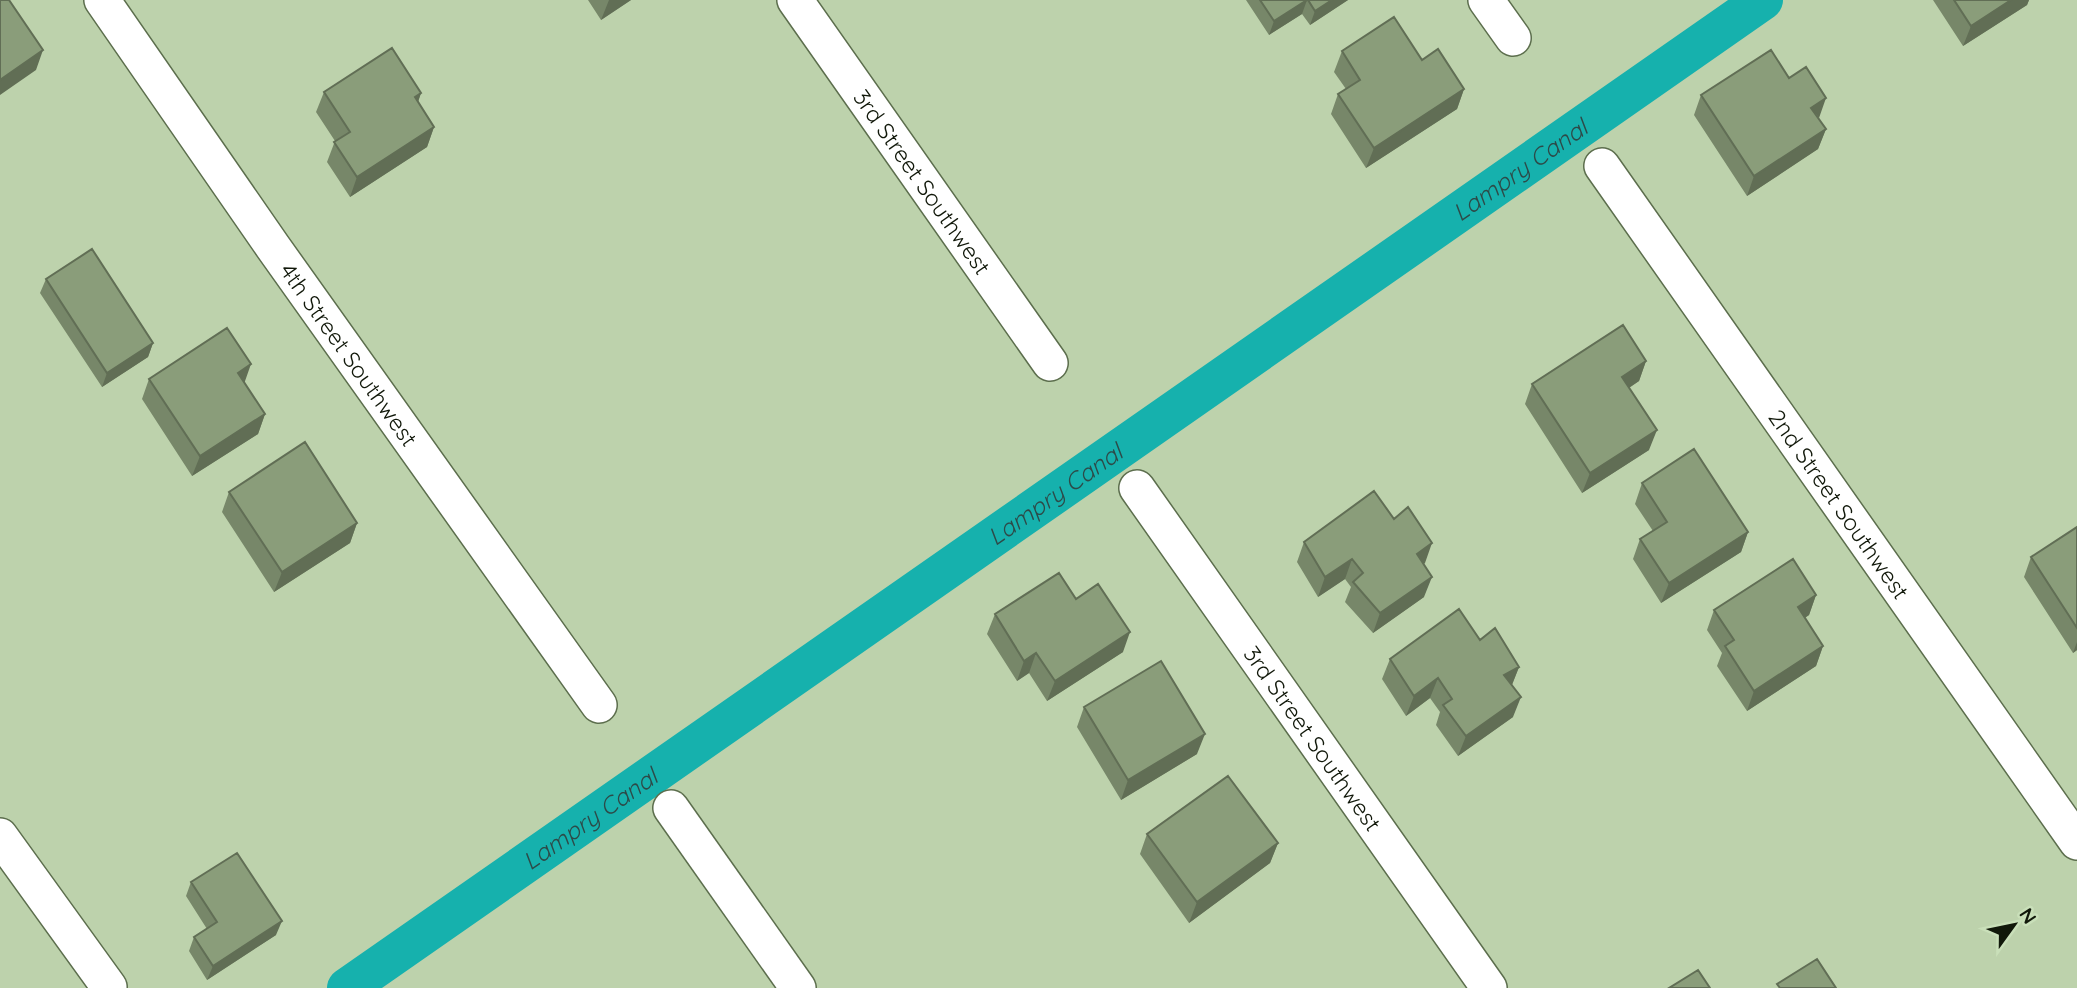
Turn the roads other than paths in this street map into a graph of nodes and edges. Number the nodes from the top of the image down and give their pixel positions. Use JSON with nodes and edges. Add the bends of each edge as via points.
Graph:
{"nodes":[{"id":1,"x":102,"y":0,"type":"edge"},
{"id":2,"x":795,"y":0,"type":"edge"},
{"id":3,"x":1486,"y":0,"type":"edge"},
{"id":4,"x":1513,"y":38,"type":"dead end"},
{"id":5,"x":1602,"y":166,"type":"dead end"},
{"id":6,"x":1050,"y":363,"type":"dead end"},
{"id":7,"x":1137,"y":488,"type":"dead end"},
{"id":8,"x":599,"y":705,"type":"dead end"},
{"id":9,"x":671,"y":808,"type":"dead end"},
{"id":10,"x":0,"y":836,"type":"edge"},
{"id":11,"x":2077,"y":842,"type":"edge"},
{"id":12,"x":109,"y":987,"type":"edge"},
{"id":13,"x":797,"y":988,"type":"edge"},
{"id":14,"x":1489,"y":988,"type":"edge"}],
"edges":[{"from":1,"to":8,"type":"street","name":"4th Street Southwest"},
{"from":2,"to":6,"type":"street","name":"3rd Street Southwest"},
{"from":3,"to":4,"type":"street"},
{"from":5,"to":11,"type":"street","name":"2nd Street Southwest"},
{"from":7,"to":14,"type":"street","name":"3rd Street Southwest"},
{"from":9,"to":13,"type":"street"},
{"from":10,"to":12,"type":"street"}]}
